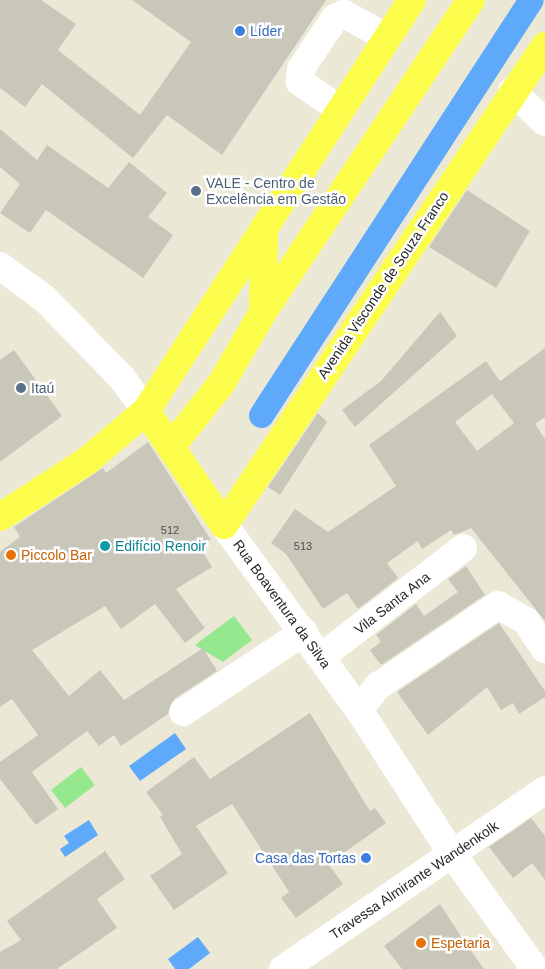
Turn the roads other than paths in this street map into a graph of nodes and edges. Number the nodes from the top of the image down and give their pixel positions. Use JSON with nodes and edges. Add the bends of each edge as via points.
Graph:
{"nodes":[{"id":1,"x":412,"y":0,"type":"edge"},
{"id":2,"x":471,"y":0,"type":"edge"},
{"id":3,"x":388,"y":38,"type":"junction"},
{"id":4,"x":545,"y":46,"type":"edge"},
{"id":5,"x":512,"y":91,"type":"junction"},
{"id":6,"x":341,"y":110,"type":"junction"},
{"id":7,"x":545,"y":122,"type":"edge"},
{"id":8,"x":264,"y":228,"type":"junction"},
{"id":9,"x":0,"y":266,"type":"edge"},
{"id":10,"x":263,"y":312,"type":"junction"},
{"id":11,"x":146,"y":411,"type":"junction"},
{"id":12,"x":171,"y":447,"type":"junction"},
{"id":13,"x":0,"y":518,"type":"edge"},
{"id":14,"x":224,"y":525,"type":"junction"},
{"id":15,"x":463,"y":548,"type":"dead end"},
{"id":16,"x":304,"y":632,"type":"junction"},
{"id":17,"x":545,"y":649,"type":"edge"},
{"id":18,"x":321,"y":657,"type":"junction"},
{"id":19,"x":358,"y":710,"type":"junction"},
{"id":20,"x":182,"y":712,"type":"dead end"},
{"id":21,"x":545,"y":790,"type":"edge"},
{"id":22,"x":452,"y":854,"type":"junction"},
{"id":23,"x":283,"y":969,"type":"edge"},
{"id":24,"x":534,"y":969,"type":"edge"}],
"edges":[{"from":1,"to":3,"type":"main road"},
{"from":2,"to":10,"type":"main road"},
{"from":3,"to":6,"type":"main road"},
{"from":3,"to":6,"type":"street","via":[[344,14],[335,18],[314,49],[301,69],[300,82]]},
{"from":4,"to":5,"type":"main road","name":"Avenida Visconde de Souza Franco"},
{"from":5,"to":7,"type":"street"},
{"from":5,"to":14,"type":"main road","name":"Avenida Visconde de Souza Franco"},
{"from":6,"to":8,"type":"main road"},
{"from":8,"to":10,"type":"main road"},
{"from":8,"to":11,"type":"main road"},
{"from":9,"to":11,"type":"street","name":"Rua Boaventura da Silva","via":[[45,299],[122,378]]},
{"from":10,"to":12,"type":"main road","via":[[221,384]]},
{"from":11,"to":12,"type":"main road","name":"Rua Boaventura da Silva"},
{"from":11,"to":13,"type":"main road","via":[[88,460]]},
{"from":12,"to":14,"type":"main road","name":"Rua Boaventura da Silva"},
{"from":14,"to":16,"type":"street","name":"Rua Boaventura da Silva"},
{"from":15,"to":18,"type":"street","name":"Vila Santa Ana"},
{"from":16,"to":18,"type":"street","name":"Rua Boaventura da Silva"},
{"from":16,"to":20,"type":"street"},
{"from":17,"to":19,"type":"street","via":[[526,621],[498,605],[378,686]]},
{"from":18,"to":19,"type":"street","name":"Rua Boaventura da Silva"},
{"from":19,"to":22,"type":"street","name":"Rua Boaventura da Silva"},
{"from":21,"to":22,"type":"street","name":"Travessa Almirante Wandenkolk"},
{"from":22,"to":23,"type":"street","name":"Travessa Almirante Wandenkolk"},
{"from":22,"to":24,"type":"street","name":"Rua Boaventura da Silva"}]}
